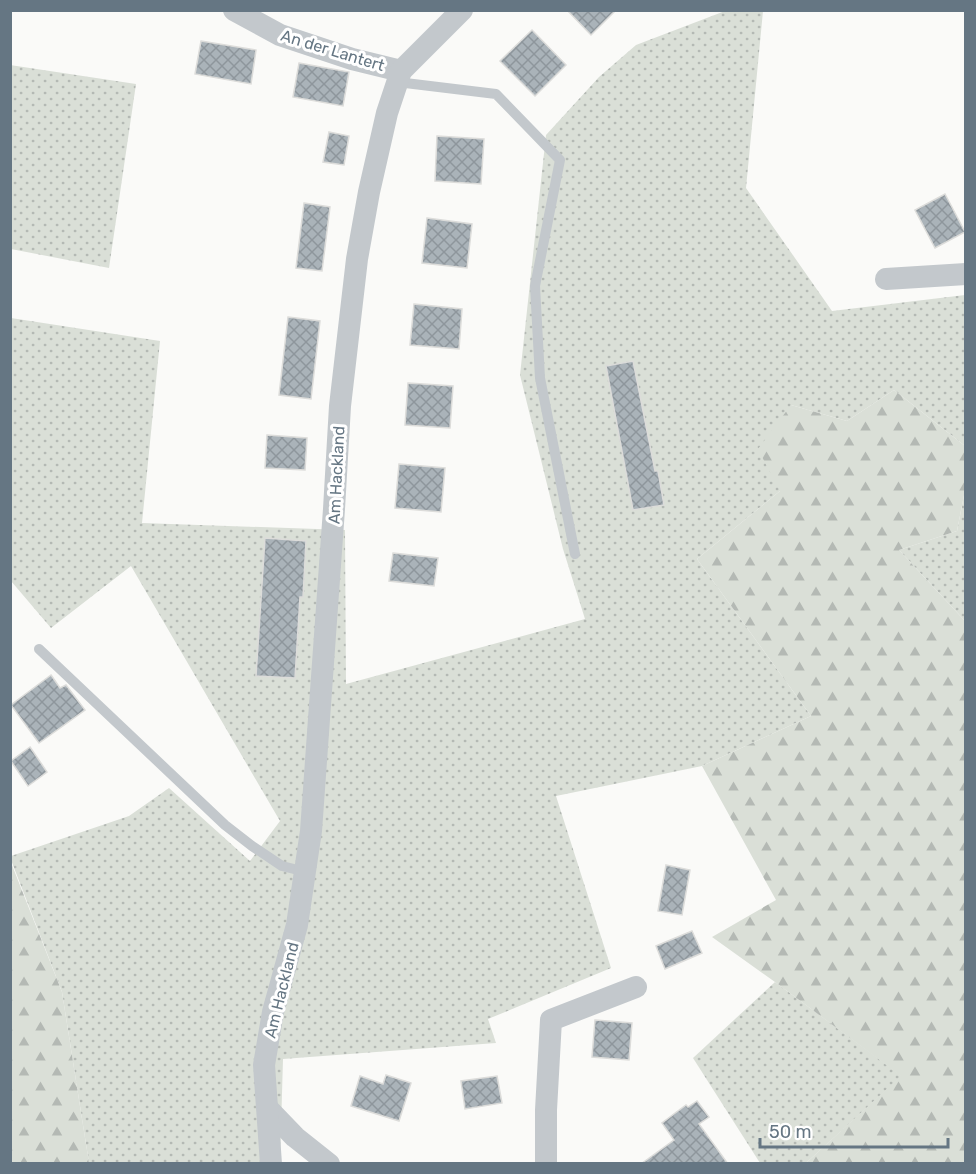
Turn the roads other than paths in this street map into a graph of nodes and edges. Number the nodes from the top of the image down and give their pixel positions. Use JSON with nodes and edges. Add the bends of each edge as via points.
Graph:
{"nodes":[{"id":1,"x":234,"y":10,"type":"edge"},
{"id":2,"x":462,"y":10,"type":"edge"},
{"id":3,"x":399,"y":77,"type":"junction"},
{"id":4,"x":966,"y":274,"type":"edge"},
{"id":5,"x":886,"y":279,"type":"dead end"},
{"id":6,"x":575,"y":554,"type":"dead end"},
{"id":7,"x":39,"y":649,"type":"dead end"},
{"id":8,"x":306,"y":872,"type":"junction"},
{"id":9,"x":636,"y":987,"type":"dead end"},
{"id":10,"x":268,"y":1109,"type":"junction"},
{"id":11,"x":271,"y":1164,"type":"edge"},
{"id":12,"x":329,"y":1164,"type":"edge"},
{"id":13,"x":546,"y":1164,"type":"edge"}],
"edges":[{"from":1,"to":3,"type":"street","name":"An der Lantert","via":[[280,35]]},
{"from":2,"to":3,"type":"street","name":"Am Hackland"},
{"from":3,"to":6,"type":"lane","via":[[496,94],[560,159],[535,286],[540,378]]},
{"from":3,"to":8,"type":"street","name":"Am Hackland","via":[[369,192],[341,395]]},
{"from":4,"to":5,"type":"street"},
{"from":7,"to":8,"type":"lane","via":[[225,825],[282,866]]},
{"from":8,"to":10,"type":"street","name":"Am Hackland","via":[[264,1065]]},
{"from":9,"to":13,"type":"street","via":[[551,1020]]},
{"from":10,"to":11,"type":"street","name":"Am Hackland"},
{"from":10,"to":12,"type":"street"}]}
